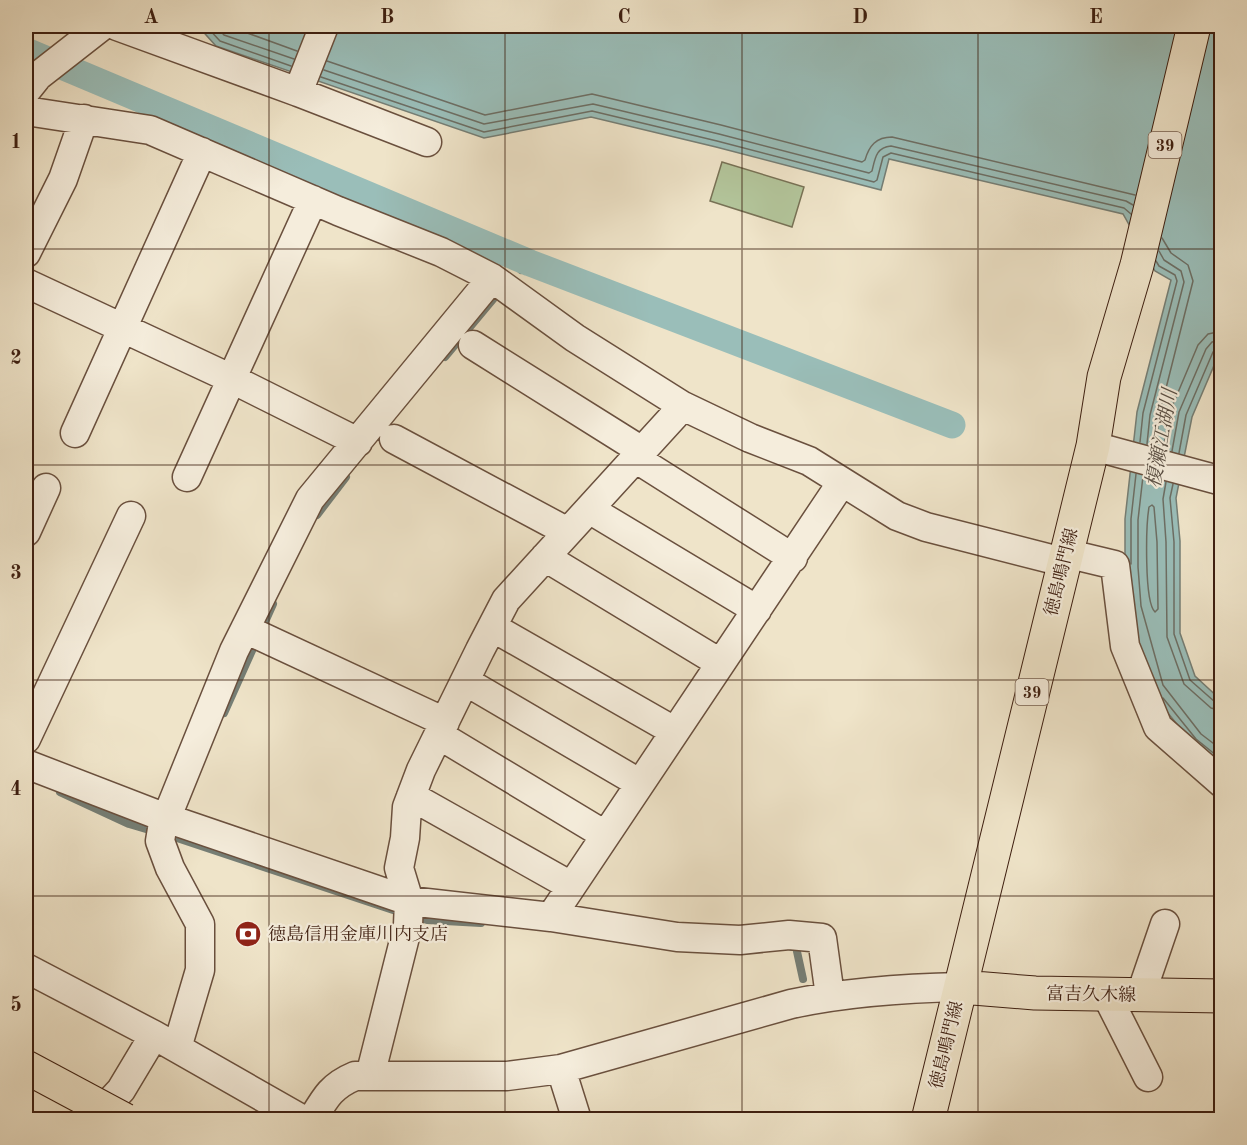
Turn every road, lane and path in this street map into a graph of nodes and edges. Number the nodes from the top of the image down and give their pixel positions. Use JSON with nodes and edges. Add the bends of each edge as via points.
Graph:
{"nodes":[{"id":1,"x":102,"y":26,"type":"edge"},
{"id":2,"x":117,"y":26,"type":"edge"},
{"id":3,"x":324,"y":26,"type":"edge"},
{"id":4,"x":1194,"y":26,"type":"edge"},
{"id":5,"x":32,"y":83,"type":"edge"},
{"id":6,"x":301,"y":86,"type":"junction"},
{"id":7,"x":26,"y":111,"type":"edge"},
{"id":8,"x":84,"y":119,"type":"junction"},
{"id":9,"x":428,"y":142,"type":"dead end"},
{"id":10,"x":201,"y":152,"type":"junction"},
{"id":11,"x":313,"y":200,"type":"junction"},
{"id":12,"x":26,"y":253,"type":"edge"},
{"id":13,"x":492,"y":278,"type":"junction"},
{"id":14,"x":26,"y":283,"type":"edge"},
{"id":15,"x":122,"y":329,"type":"junction"},
{"id":16,"x":473,"y":345,"type":"dead end"},
{"id":17,"x":232,"y":379,"type":"junction"},
{"id":18,"x":683,"y":406,"type":"junction"},
{"id":19,"x":75,"y":433,"type":"dead end"},
{"id":20,"x":394,"y":439,"type":"dead end"},
{"id":21,"x":358,"y":442,"type":"junction"},
{"id":22,"x":1104,"y":449,"type":"junction"},
{"id":23,"x":639,"y":455,"type":"junction"},
{"id":24,"x":187,"y":477,"type":"dead end"},
{"id":25,"x":1209,"y":477,"type":"edge"},
{"id":26,"x":842,"y":482,"type":"junction"},
{"id":27,"x":46,"y":488,"type":"dead end"},
{"id":28,"x":589,"y":510,"type":"junction"},
{"id":29,"x":131,"y":516,"type":"dead end"},
{"id":30,"x":26,"y":532,"type":"edge"},
{"id":31,"x":568,"y":532,"type":"junction"},
{"id":32,"x":545,"y":557,"type":"junction"},
{"id":33,"x":793,"y":558,"type":"junction"},
{"id":34,"x":1064,"y":558,"type":"junction"},
{"id":35,"x":757,"y":610,"type":"junction"},
{"id":36,"x":492,"y":627,"type":"junction"},
{"id":37,"x":256,"y":634,"type":"junction"},
{"id":38,"x":720,"y":663,"type":"junction"},
{"id":39,"x":465,"y":681,"type":"junction"},
{"id":40,"x":442,"y":728,"type":"junction"},
{"id":41,"x":674,"y":731,"type":"junction"},
{"id":42,"x":26,"y":739,"type":"edge"},
{"id":43,"x":26,"y":764,"type":"edge"},
{"id":44,"x":639,"y":783,"type":"junction"},
{"id":45,"x":1221,"y":783,"type":"edge"},
{"id":46,"x":411,"y":796,"type":"junction"},
{"id":47,"x":163,"y":830,"type":"junction"},
{"id":48,"x":605,"y":835,"type":"junction"},
{"id":49,"x":571,"y":886,"type":"junction"},
{"id":50,"x":409,"y":912,"type":"junction"},
{"id":51,"x":551,"y":917,"type":"junction"},
{"id":52,"x":1165,"y":924,"type":"dead end"},
{"id":53,"x":26,"y":968,"type":"edge"},
{"id":54,"x":961,"y":987,"type":"junction"},
{"id":55,"x":1106,"y":994,"type":"junction"},
{"id":56,"x":1141,"y":994,"type":"junction"},
{"id":57,"x":830,"y":996,"type":"junction"},
{"id":58,"x":1221,"y":996,"type":"edge"},
{"id":59,"x":166,"y":1042,"type":"junction"},
{"id":60,"x":26,"y":1066,"type":"edge"},
{"id":61,"x":561,"y":1069,"type":"junction"},
{"id":62,"x":370,"y":1076,"type":"junction"},
{"id":63,"x":1148,"y":1077,"type":"dead end"},
{"id":64,"x":93,"y":1119,"type":"edge"},
{"id":65,"x":124,"y":1119,"type":"edge"},
{"id":66,"x":303,"y":1119,"type":"edge"},
{"id":67,"x":312,"y":1119,"type":"edge"},
{"id":68,"x":577,"y":1119,"type":"edge"},
{"id":69,"x":928,"y":1119,"type":"edge"}],
"edges":[{"from":1,"to":5,"type":"street"},
{"from":2,"to":6,"type":"street"},
{"from":3,"to":6,"type":"street"},
{"from":4,"to":22,"type":"main road","name":"徳島鳴門線","number":"39","via":[[1137,265],[1104,377]]},
{"from":6,"to":9,"type":"street"},
{"from":7,"to":8,"type":"street"},
{"from":8,"to":10,"type":"street","via":[[150,130]]},
{"from":8,"to":12,"type":"street","via":[[63,179]]},
{"from":10,"to":11,"type":"street"},
{"from":10,"to":15,"type":"street"},
{"from":11,"to":13,"type":"street","via":[[441,252]]},
{"from":11,"to":17,"type":"street"},
{"from":13,"to":18,"type":"street","via":[[575,338]]},
{"from":13,"to":21,"type":"street"},
{"from":14,"to":15,"type":"street"},
{"from":15,"to":17,"type":"street"},
{"from":15,"to":19,"type":"street"},
{"from":16,"to":23,"type":"street"},
{"from":17,"to":21,"type":"street"},
{"from":17,"to":24,"type":"street"},
{"from":18,"to":23,"type":"street"},
{"from":18,"to":26,"type":"street","via":[[809,461]]},
{"from":20,"to":31,"type":"street"},
{"from":21,"to":37,"type":"street","via":[[310,499]]},
{"from":22,"to":25,"type":"street"},
{"from":22,"to":34,"type":"main road","name":"徳島鳴門線","number":"39"},
{"from":23,"to":28,"type":"street"},
{"from":23,"to":33,"type":"street"},
{"from":26,"to":33,"type":"street"},
{"from":26,"to":34,"type":"street","via":[[897,516],[926,527]]},
{"from":27,"to":30,"type":"street"},
{"from":28,"to":31,"type":"street"},
{"from":28,"to":35,"type":"street"},
{"from":29,"to":42,"type":"street"},
{"from":31,"to":32,"type":"street"},
{"from":32,"to":36,"type":"street","via":[[506,600]]},
{"from":32,"to":38,"type":"street"},
{"from":33,"to":35,"type":"street"},
{"from":34,"to":45,"type":"street","via":[[1115,565],[1125,646],[1158,727]]},
{"from":34,"to":54,"type":"main road","name":"徳島鳴門線","number":"39"},
{"from":35,"to":38,"type":"street"},
{"from":36,"to":39,"type":"street"},
{"from":36,"to":41,"type":"street"},
{"from":37,"to":40,"type":"street"},
{"from":37,"to":47,"type":"street","via":[[234,651]]},
{"from":38,"to":41,"type":"street"},
{"from":39,"to":40,"type":"street"},
{"from":39,"to":44,"type":"street"},
{"from":40,"to":46,"type":"street"},
{"from":40,"to":48,"type":"street"},
{"from":41,"to":44,"type":"street"},
{"from":43,"to":47,"type":"street"},
{"from":44,"to":48,"type":"street"},
{"from":46,"to":49,"type":"street"},
{"from":46,"to":50,"type":"street","via":[[399,868]]},
{"from":47,"to":50,"type":"street"},
{"from":47,"to":59,"type":"street","via":[[170,868],[200,924],[200,970]]},
{"from":48,"to":49,"type":"street"},
{"from":49,"to":51,"type":"street"},
{"from":50,"to":51,"type":"street"},
{"from":50,"to":62,"type":"street"},
{"from":51,"to":57,"type":"street","via":[[677,937],[822,938]]},
{"from":52,"to":56,"type":"street"},
{"from":53,"to":59,"type":"street"},
{"from":54,"to":55,"type":"main road","name":"富吉久木線"},
{"from":54,"to":57,"type":"street"},
{"from":54,"to":69,"type":"main road","name":"徳島鳴門線","number":"39"},
{"from":55,"to":56,"type":"main road","name":"富吉久木線"},
{"from":55,"to":63,"type":"street"},
{"from":56,"to":58,"type":"main road","name":"富吉久木線"},
{"from":57,"to":61,"type":"street"},
{"from":59,"to":64,"type":"street"},
{"from":59,"to":66,"type":"street"},
{"from":60,"to":65,"type":"main road","bridge":true},
{"from":61,"to":62,"type":"street","via":[[507,1076]]},
{"from":61,"to":68,"type":"street"},
{"from":62,"to":67,"type":"street","via":[[342,1081],[329,1092]]}]}
